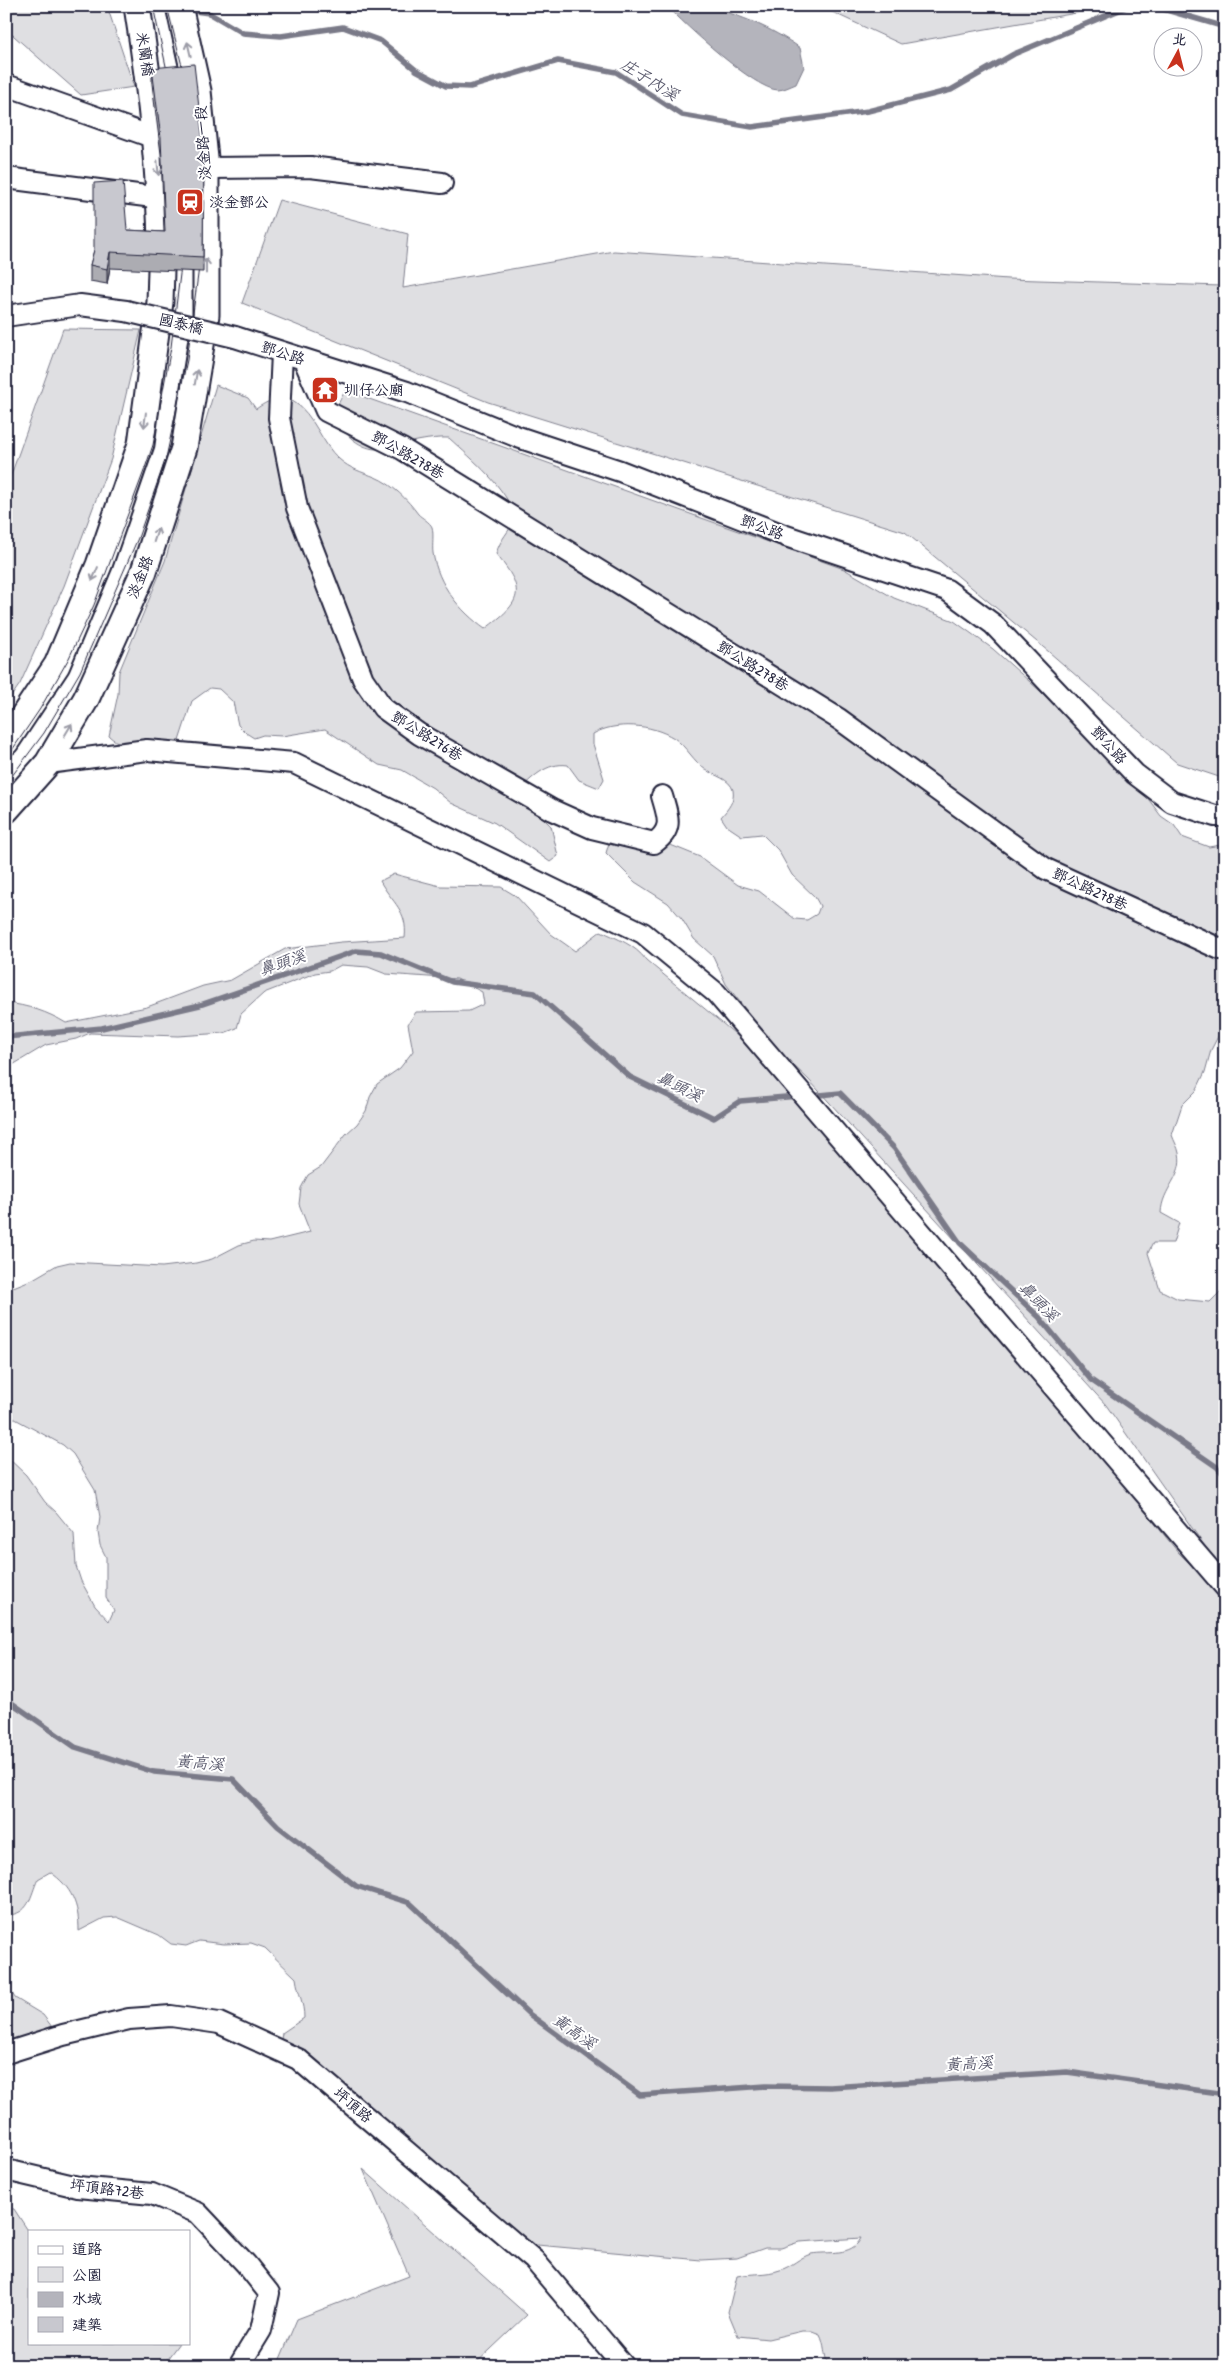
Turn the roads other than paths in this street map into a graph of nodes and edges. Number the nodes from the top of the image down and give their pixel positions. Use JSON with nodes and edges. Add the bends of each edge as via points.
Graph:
{"nodes":[{"id":1,"x":137,"y":6,"type":"edge"},
{"id":2,"x":179,"y":6,"type":"edge"},
{"id":3,"x":6,"y":85,"type":"edge"},
{"id":4,"x":156,"y":138,"type":"junction"},
{"id":5,"x":206,"y":168,"type":"junction"},
{"id":6,"x":6,"y":178,"type":"edge"},
{"id":7,"x":442,"y":183,"type":"dead end"},
{"id":8,"x":161,"y":198,"type":"junction"},
{"id":9,"x":206,"y":315,"type":"joint"},
{"id":10,"x":6,"y":316,"type":"edge"},
{"id":11,"x":235,"y":337,"type":"joint"},
{"id":12,"x":282,"y":353,"type":"junction"},
{"id":13,"x":304,"y":360,"type":"junction"},
{"id":14,"x":6,"y":742,"type":"edge"},
{"id":15,"x":48,"y":763,"type":"junction"},
{"id":16,"x":662,"y":796,"type":"dead end"},
{"id":17,"x":6,"y":810,"type":"edge"},
{"id":18,"x":1225,"y":816,"type":"edge"},
{"id":19,"x":1225,"y":948,"type":"edge"},
{"id":20,"x":1225,"y":1587,"type":"edge"},
{"id":21,"x":6,"y":2053,"type":"edge"},
{"id":22,"x":6,"y":2170,"type":"edge"},
{"id":23,"x":239,"y":2366,"type":"edge"},
{"id":24,"x":624,"y":2366,"type":"edge"}],
"edges":[{"from":1,"to":4,"type":"main road","name":"米蘭橋"},
{"from":5,"to":2,"type":"main road","name":"淡金路一段","one_way":true,"via":[[198,91]]},
{"from":3,"to":4,"type":"street"},
{"from":4,"to":8,"type":"main road","one_way":true},
{"from":5,"to":7,"type":"street","via":[[310,167]]},
{"from":9,"to":5,"type":"main road","name":"淡金路一段","one_way":true},
{"from":6,"to":8,"type":"street"},
{"from":8,"to":14,"type":"main road","one_way":true,"via":[[160,302],[142,444],[99,565],[57,664]]},
{"from":15,"to":9,"type":"main road","name":"淡金路","one_way":true,"via":[[86,699],[144,571],[184,448]]},
{"from":10,"to":11,"type":"street","name":"國泰橋","bridge":true,"via":[[80,305],[126,311]]},
{"from":11,"to":12,"type":"street","name":"鄧公路"},
{"from":12,"to":13,"type":"street","name":"鄧公路"},
{"from":12,"to":16,"type":"street","name":"鄧公路276巷","via":[[279,418],[297,508],[363,679],[383,708],[427,739],[552,810],[592,828],[654,843],[663,836],[669,820]]},
{"from":13,"to":18,"type":"street","name":"鄧公路","via":[[407,392],[518,437],[620,471],[786,536],[947,590],[993,624],[1135,774],[1172,802],[1214,816]]},
{"from":13,"to":19,"type":"street","name":"鄧公路278巷","via":[[326,411],[402,449],[839,719],[1046,869],[1220,949]]},
{"from":15,"to":17,"type":"main road","name":"淡金路"},
{"from":15,"to":20,"type":"street","via":[[147,750],[294,764],[642,934],[716,993]]},
{"from":21,"to":24,"type":"street","name":"坪頂路","via":[[129,2018],[171,2016],[219,2023],[298,2059],[534,2260]]},
{"from":22,"to":23,"type":"street","name":"坪頂路72巷","via":[[78,2187],[152,2194],[198,2213],[269,2293],[261,2330]]}]}
